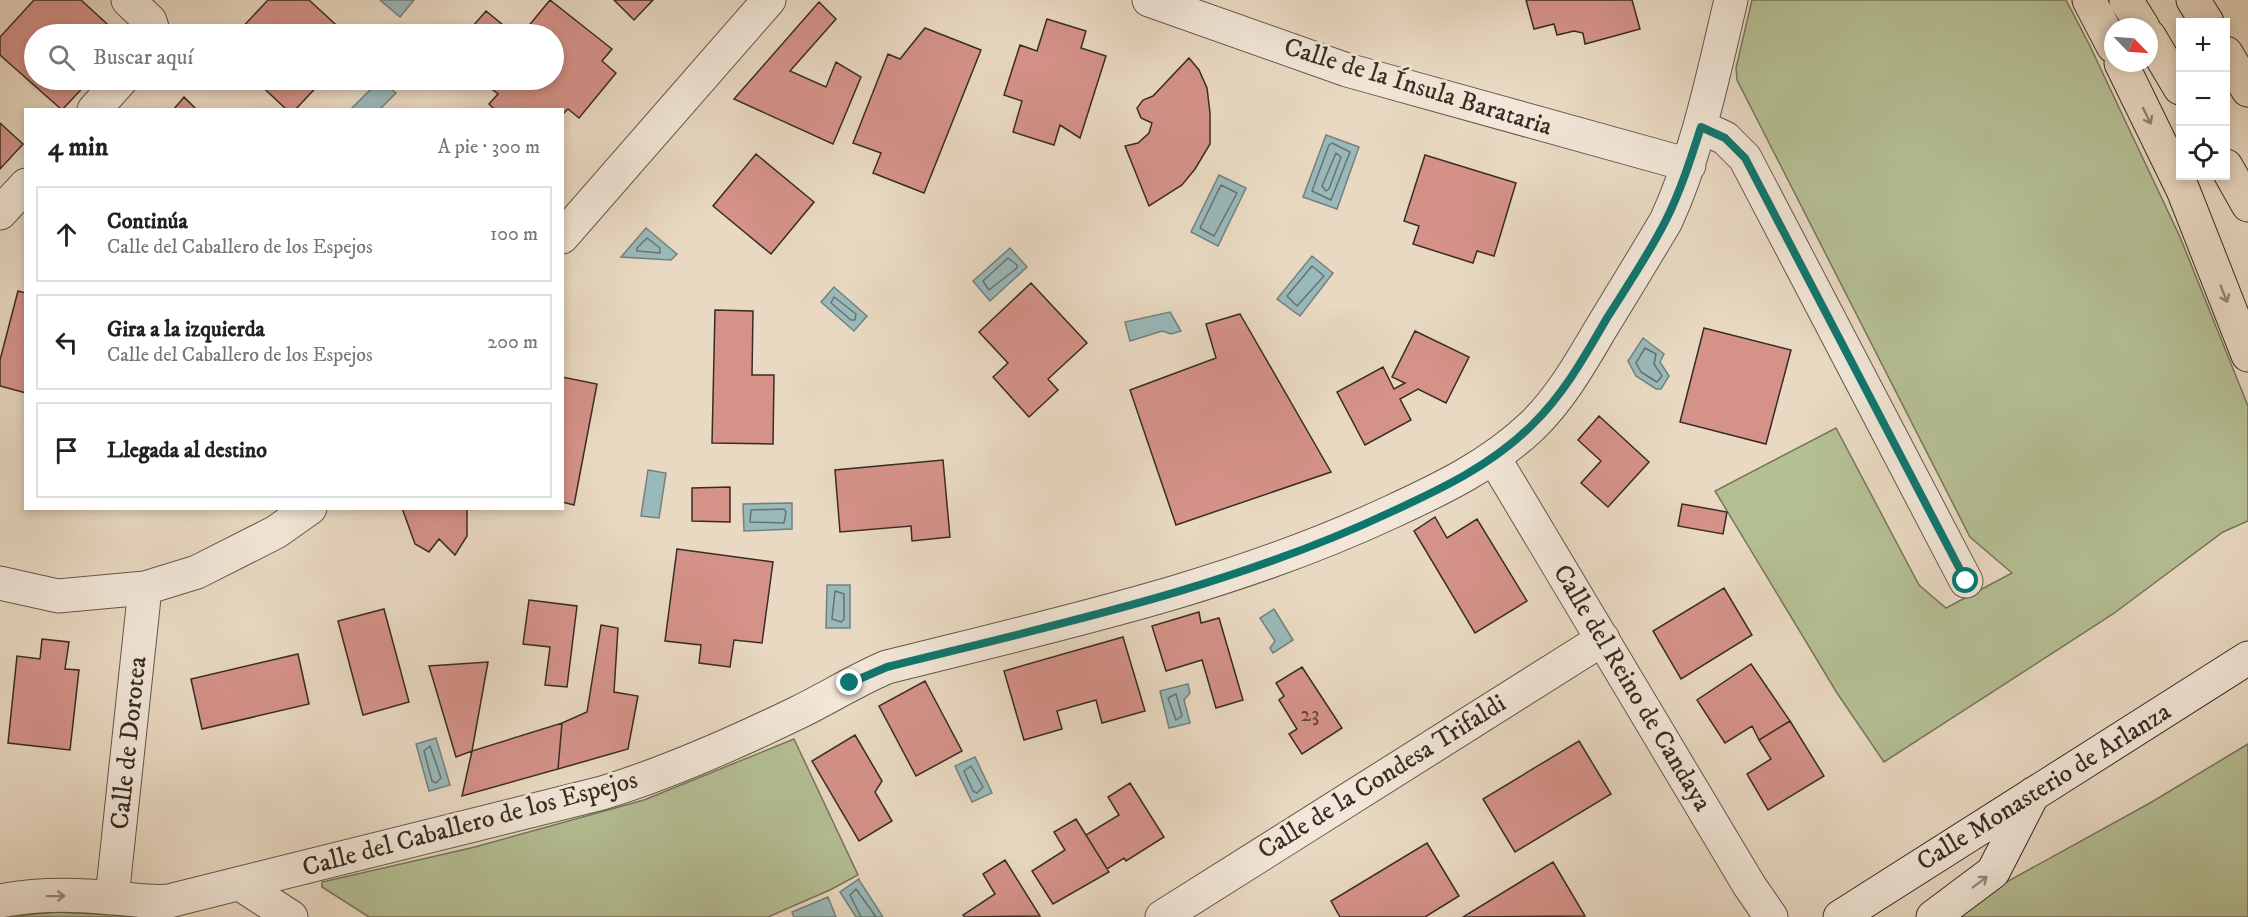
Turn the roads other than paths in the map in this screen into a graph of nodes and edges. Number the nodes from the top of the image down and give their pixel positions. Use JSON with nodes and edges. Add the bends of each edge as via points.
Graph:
{"nodes":[{"id":1,"x":128,"y":0,"type":"edge"},
{"id":2,"x":770,"y":0,"type":"edge"},
{"id":3,"x":1149,"y":0,"type":"edge"},
{"id":4,"x":1731,"y":0,"type":"edge"},
{"id":5,"x":2089,"y":0,"type":"edge"},
{"id":6,"x":2126,"y":0,"type":"edge"},
{"id":7,"x":2193,"y":0,"type":"edge"},
{"id":8,"x":2137,"y":18,"type":"edge"},
{"id":9,"x":2204,"y":18,"type":"edge"},
{"id":10,"x":151,"y":24,"type":"edge"},
{"id":11,"x":2104,"y":29,"type":"edge"},
{"id":12,"x":2158,"y":51,"type":"edge"},
{"id":13,"x":2230,"y":60,"type":"edge"},
{"id":14,"x":2125,"y":72,"type":"edge"},
{"id":15,"x":2176,"y":80,"type":"edge"},
{"id":16,"x":113,"y":90,"type":"edge"},
{"id":17,"x":2248,"y":90,"type":"edge"},
{"id":18,"x":96,"y":108,"type":"edge"},
{"id":19,"x":1701,"y":127,"type":"junction"},
{"id":20,"x":1689,"y":165,"type":"junction"},
{"id":21,"x":2230,"y":173,"type":"edge"},
{"id":22,"x":24,"y":187,"type":"edge"},
{"id":23,"x":2248,"y":205,"type":"edge"},
{"id":24,"x":0,"y":213,"type":"edge"},
{"id":25,"x":564,"y":235,"type":"edge"},
{"id":26,"x":2248,"y":355,"type":"edge"},
{"id":27,"x":1494,"y":458,"type":"junction"},
{"id":28,"x":307,"y":510,"type":"edge"},
{"id":29,"x":1966,"y":581,"type":"dead end"},
{"id":30,"x":0,"y":583,"type":"edge"},
{"id":31,"x":145,"y":588,"type":"junction"},
{"id":32,"x":1603,"y":639,"type":"junction"},
{"id":33,"x":2248,"y":658,"type":"edge"},
{"id":34,"x":2034,"y":792,"type":"junction"},
{"id":35,"x":240,"y":884,"type":"junction"},
{"id":36,"x":112,"y":898,"type":"junction"},
{"id":37,"x":0,"y":901,"type":"edge"},
{"id":38,"x":291,"y":917,"type":"edge"},
{"id":39,"x":1162,"y":917,"type":"edge"},
{"id":40,"x":1771,"y":917,"type":"edge"},
{"id":41,"x":1840,"y":917,"type":"edge"},
{"id":42,"x":1934,"y":917,"type":"edge"}],
"edges":[{"from":1,"to":10,"type":"street"},
{"from":2,"to":25,"type":"street"},
{"from":3,"to":20,"type":"street","name":"Calle de la Ínsula Barataria","via":[[1347,70]]},
{"from":4,"to":19,"type":"street","name":"Calle del Caballero de los Espejos"},
{"from":5,"to":11,"type":"highway"},
{"from":6,"to":8,"type":"highway"},
{"from":7,"to":9,"type":"highway"},
{"from":12,"to":15,"type":"highway"},
{"from":13,"to":17,"type":"highway"},
{"from":14,"to":26,"type":"highway","one_way":true,"via":[[2183,190]]},
{"from":16,"to":18,"type":"street"},
{"from":19,"to":20,"type":"street","name":"Calle del Caballero de los Espejos"},
{"from":19,"to":29,"type":"street","via":[[1725,138],[1745,158]]},
{"from":20,"to":27,"type":"street","name":"Calle del Caballero de los Espejos","via":[[1666,221],[1563,390],[1531,426]]},
{"from":21,"to":23,"type":"highway"},
{"from":22,"to":24,"type":"street"},
{"from":27,"to":32,"type":"street","name":"Calle del Reino de Candaya"},
{"from":27,"to":35,"type":"street","name":"Calle del Caballero de los Espejos","via":[[1447,486],[1265,566],[1181,593],[887,667],[798,713],[638,782]]},
{"from":28,"to":31,"type":"street","via":[[276,532],[197,572]]},
{"from":30,"to":31,"type":"street","via":[[58,596]]},
{"from":31,"to":36,"type":"street","name":"Calle de Dorotea"},
{"from":32,"to":39,"type":"street","name":"Calle de la Condesa Trifaldi"},
{"from":32,"to":40,"type":"street","name":"Calle del Reino de Candaya"},
{"from":33,"to":34,"type":"street","name":"Calle Monasterio de Arlanza"},
{"from":34,"to":41,"type":"street","name":"Calle Monasterio de Arlanza"},
{"from":42,"to":34,"type":"street","one_way":true,"via":[[1993,872]]},
{"from":35,"to":36,"type":"street","name":"Calle del Caballero de los Espejos","via":[[151,903]]},
{"from":35,"to":38,"type":"street"},
{"from":37,"to":36,"type":"street","name":"Calle del Caballero de los Espejos","one_way":true,"via":[[55,896]]}]}
